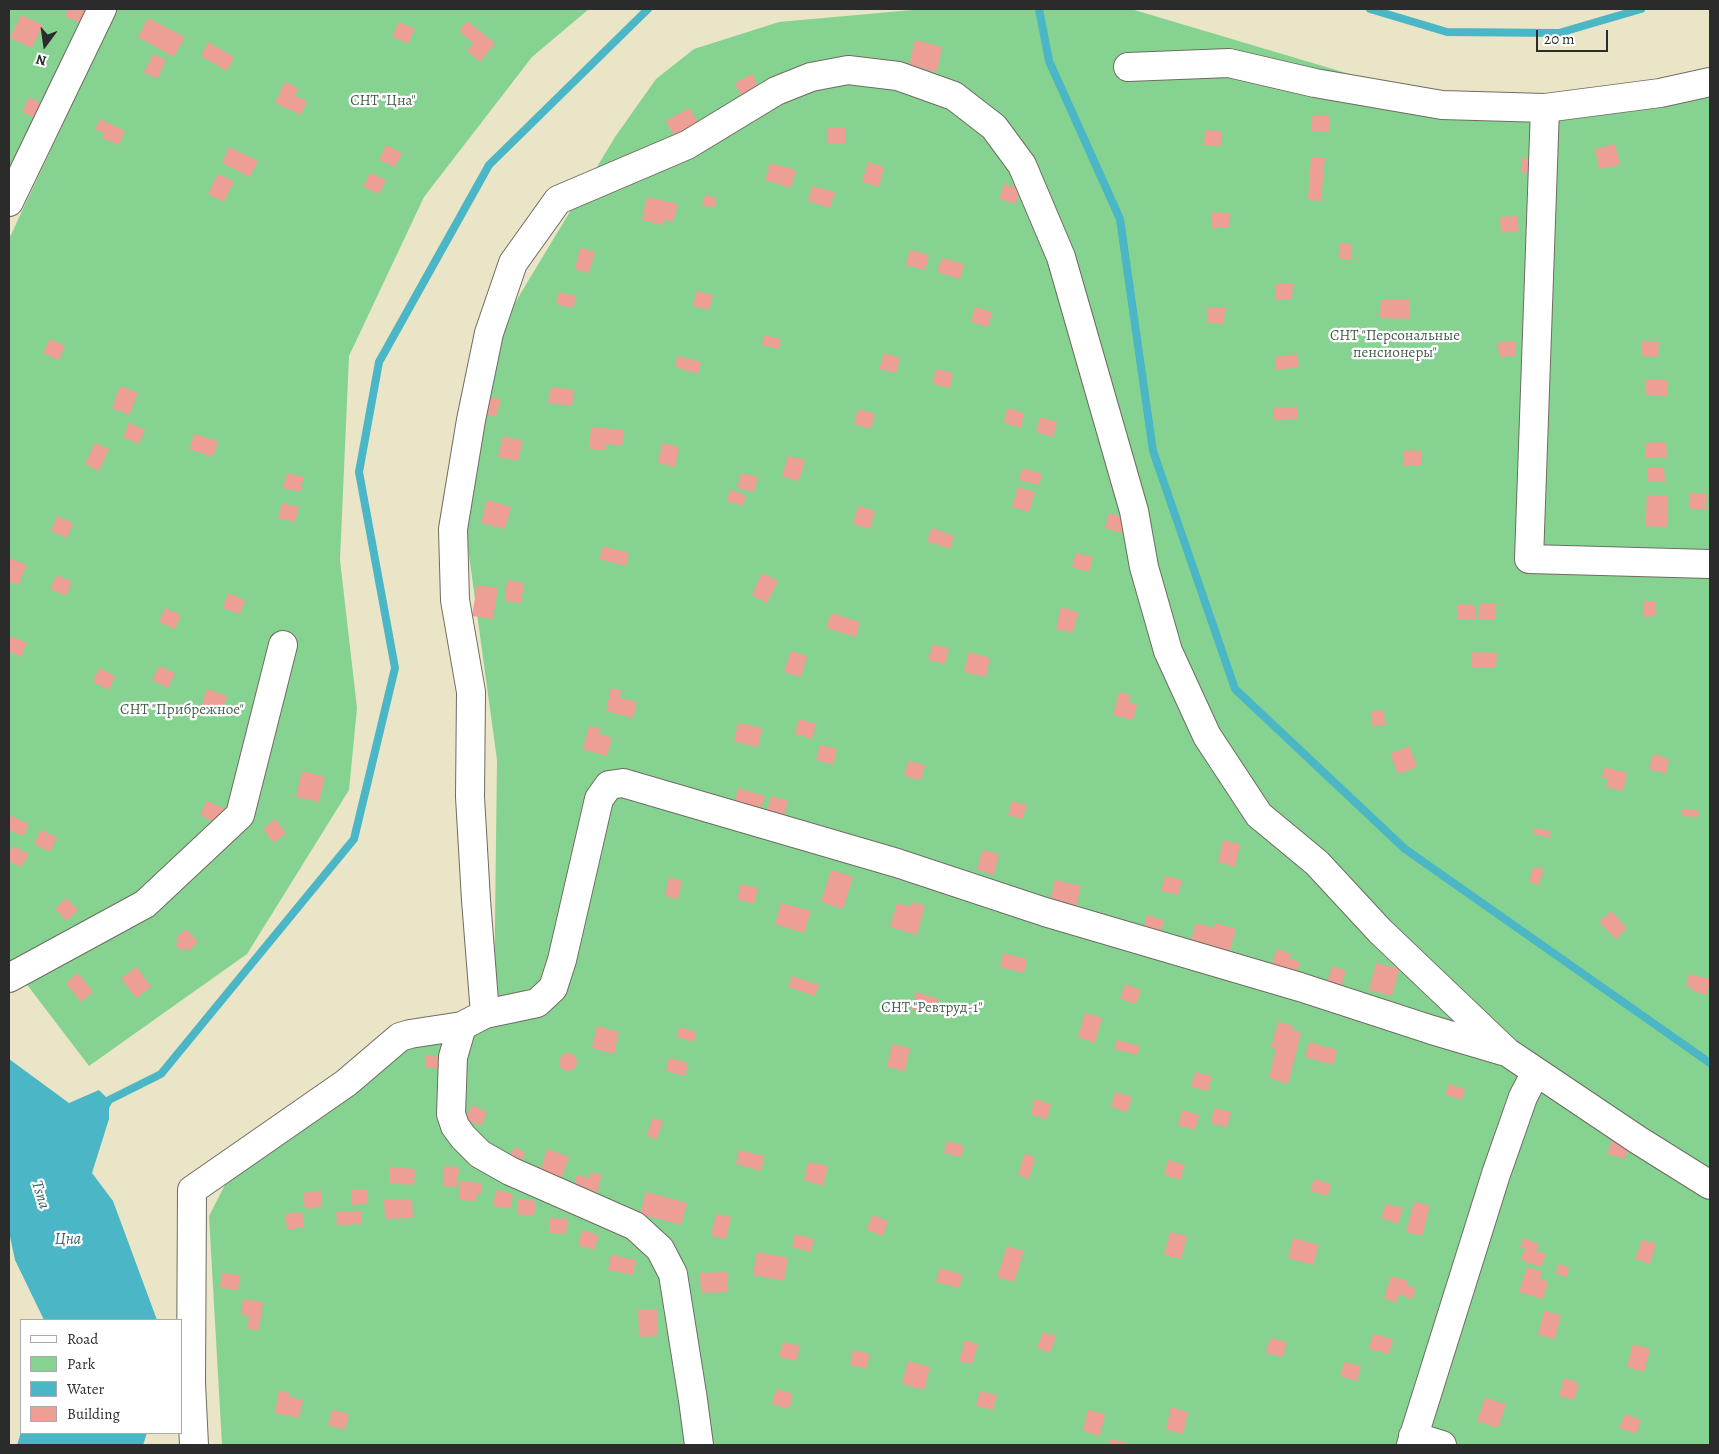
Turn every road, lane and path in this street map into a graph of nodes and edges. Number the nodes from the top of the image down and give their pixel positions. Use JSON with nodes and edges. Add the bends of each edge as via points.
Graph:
{"nodes":[{"id":1,"x":102,"y":9,"type":"edge"},
{"id":2,"x":1128,"y":67,"type":"dead end"},
{"id":3,"x":1710,"y":82,"type":"edge"},
{"id":4,"x":1545,"y":108,"type":"junction"},
{"id":5,"x":9,"y":202,"type":"edge"},
{"id":6,"x":1710,"y":564,"type":"edge"},
{"id":7,"x":283,"y":645,"type":"dead end"},
{"id":8,"x":9,"y":978,"type":"edge"},
{"id":9,"x":474,"y":1020,"type":"junction"},
{"id":10,"x":1507,"y":1052,"type":"junction"},
{"id":11,"x":1536,"y":1072,"type":"junction"},
{"id":12,"x":1710,"y":1185,"type":"edge"},
{"id":13,"x":1412,"y":1441,"type":"edge"},
{"id":14,"x":194,"y":1445,"type":"edge"},
{"id":15,"x":699,"y":1445,"type":"edge"},
{"id":16,"x":1442,"y":1445,"type":"edge"}],
"edges":[{"from":1,"to":5,"type":"street"},
{"from":2,"to":4,"type":"street","via":[[1229,63],[1315,83],[1442,105]]},
{"from":3,"to":4,"type":"street","via":[[1660,93]]},
{"from":4,"to":6,"type":"street","via":[[1529,559]]},
{"from":7,"to":8,"type":"street","via":[[240,815],[145,904]]},
{"from":9,"to":10,"type":"street","via":[[537,1003],[553,988],[599,799],[609,784],[623,783],[897,863],[1045,912]]},
{"from":9,"to":10,"type":"street","via":[[476,900],[470,797],[471,692],[455,600],[453,529],[471,420],[490,333],[512,263],[558,200],[687,145],[776,91],[811,77],[848,70],[898,76],[954,96],[994,127],[1022,164],[1069,283],[1134,511],[1144,567],[1168,651],[1207,736],[1259,815],[1317,864],[1380,931]]},
{"from":9,"to":14,"type":"street","via":[[400,1037],[346,1083],[192,1190],[191,1383]]},
{"from":9,"to":15,"type":"street","via":[[454,1057],[451,1114],[455,1126],[480,1154],[510,1171],[635,1226],[660,1248],[673,1274]]},
{"from":10,"to":11,"type":"street"},
{"from":11,"to":12,"type":"street"},
{"from":11,"to":13,"type":"street","via":[[1523,1097],[1496,1174]]},
{"from":13,"to":16,"type":"street"}]}
